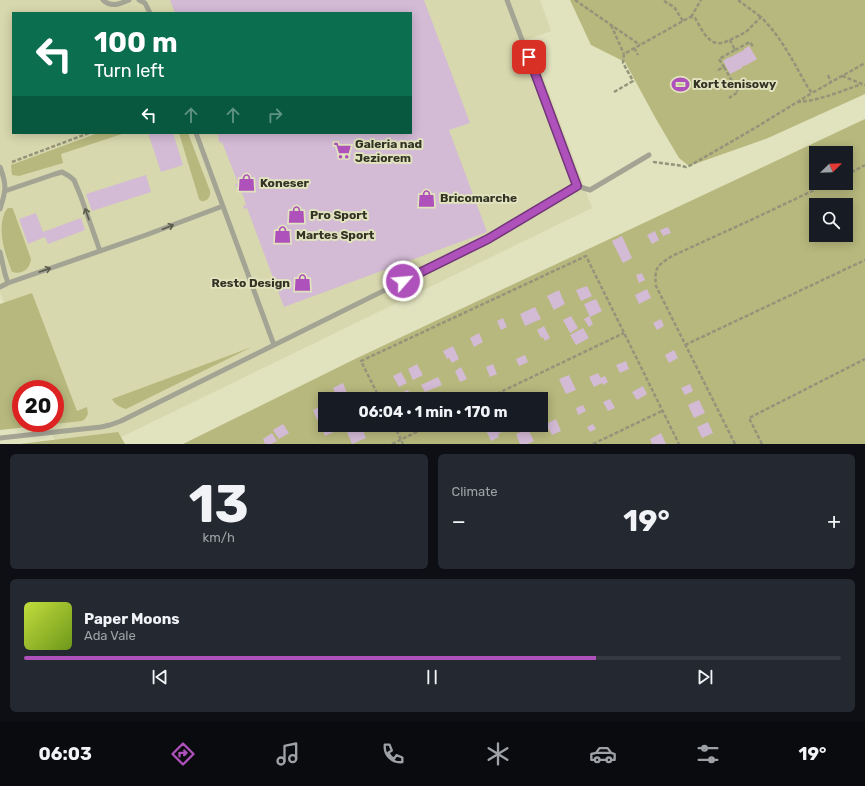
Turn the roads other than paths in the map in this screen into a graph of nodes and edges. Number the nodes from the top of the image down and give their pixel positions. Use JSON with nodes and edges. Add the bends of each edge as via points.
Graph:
{"nodes":[{"id":1,"x":103,"y":0,"type":"edge"},
{"id":2,"x":129,"y":0,"type":"edge"},
{"id":3,"x":138,"y":0,"type":"edge"},
{"id":4,"x":507,"y":0,"type":"edge"},
{"id":5,"x":150,"y":12,"type":"edge"},
{"id":6,"x":196,"y":134,"type":"edge"},
{"id":7,"x":649,"y":156,"type":"road end"},
{"id":8,"x":0,"y":167,"type":"edge"},
{"id":9,"x":577,"y":186,"type":"junction"},
{"id":10,"x":5,"y":193,"type":"junction"},
{"id":11,"x":223,"y":206,"type":"junction"},
{"id":12,"x":0,"y":209,"type":"edge"},
{"id":13,"x":100,"y":251,"type":"junction"},
{"id":14,"x":0,"y":252,"type":"edge"},
{"id":15,"x":8,"y":283,"type":"junction"},
{"id":16,"x":0,"y":286,"type":"edge"},
{"id":17,"x":274,"y":345,"type":"junction"},
{"id":18,"x":0,"y":438,"type":"edge"}],
"edges":[{"from":1,"to":2,"type":"lane","via":[[111,5]]},
{"from":3,"to":5,"type":"lane","via":[[145,3]]},
{"from":4,"to":9,"type":"lane"},
{"from":6,"to":11,"type":"lane"},
{"from":7,"to":9,"type":"lane","via":[[590,190]]},
{"from":8,"to":10,"type":"lane","via":[[4,177]]},
{"from":9,"to":17,"type":"lane","via":[[488,239]]},
{"from":10,"to":12,"type":"lane"},
{"from":13,"to":10,"type":"lane","one_way":true,"via":[[81,196],[74,180],[69,176],[62,172]]},
{"from":13,"to":11,"type":"lane","one_way":true},
{"from":11,"to":17,"type":"lane"},
{"from":15,"to":13,"type":"lane","one_way":true},
{"from":14,"to":15,"type":"lane"},
{"from":15,"to":16,"type":"lane"},
{"from":17,"to":18,"type":"lane","via":[[110,425]]}]}
